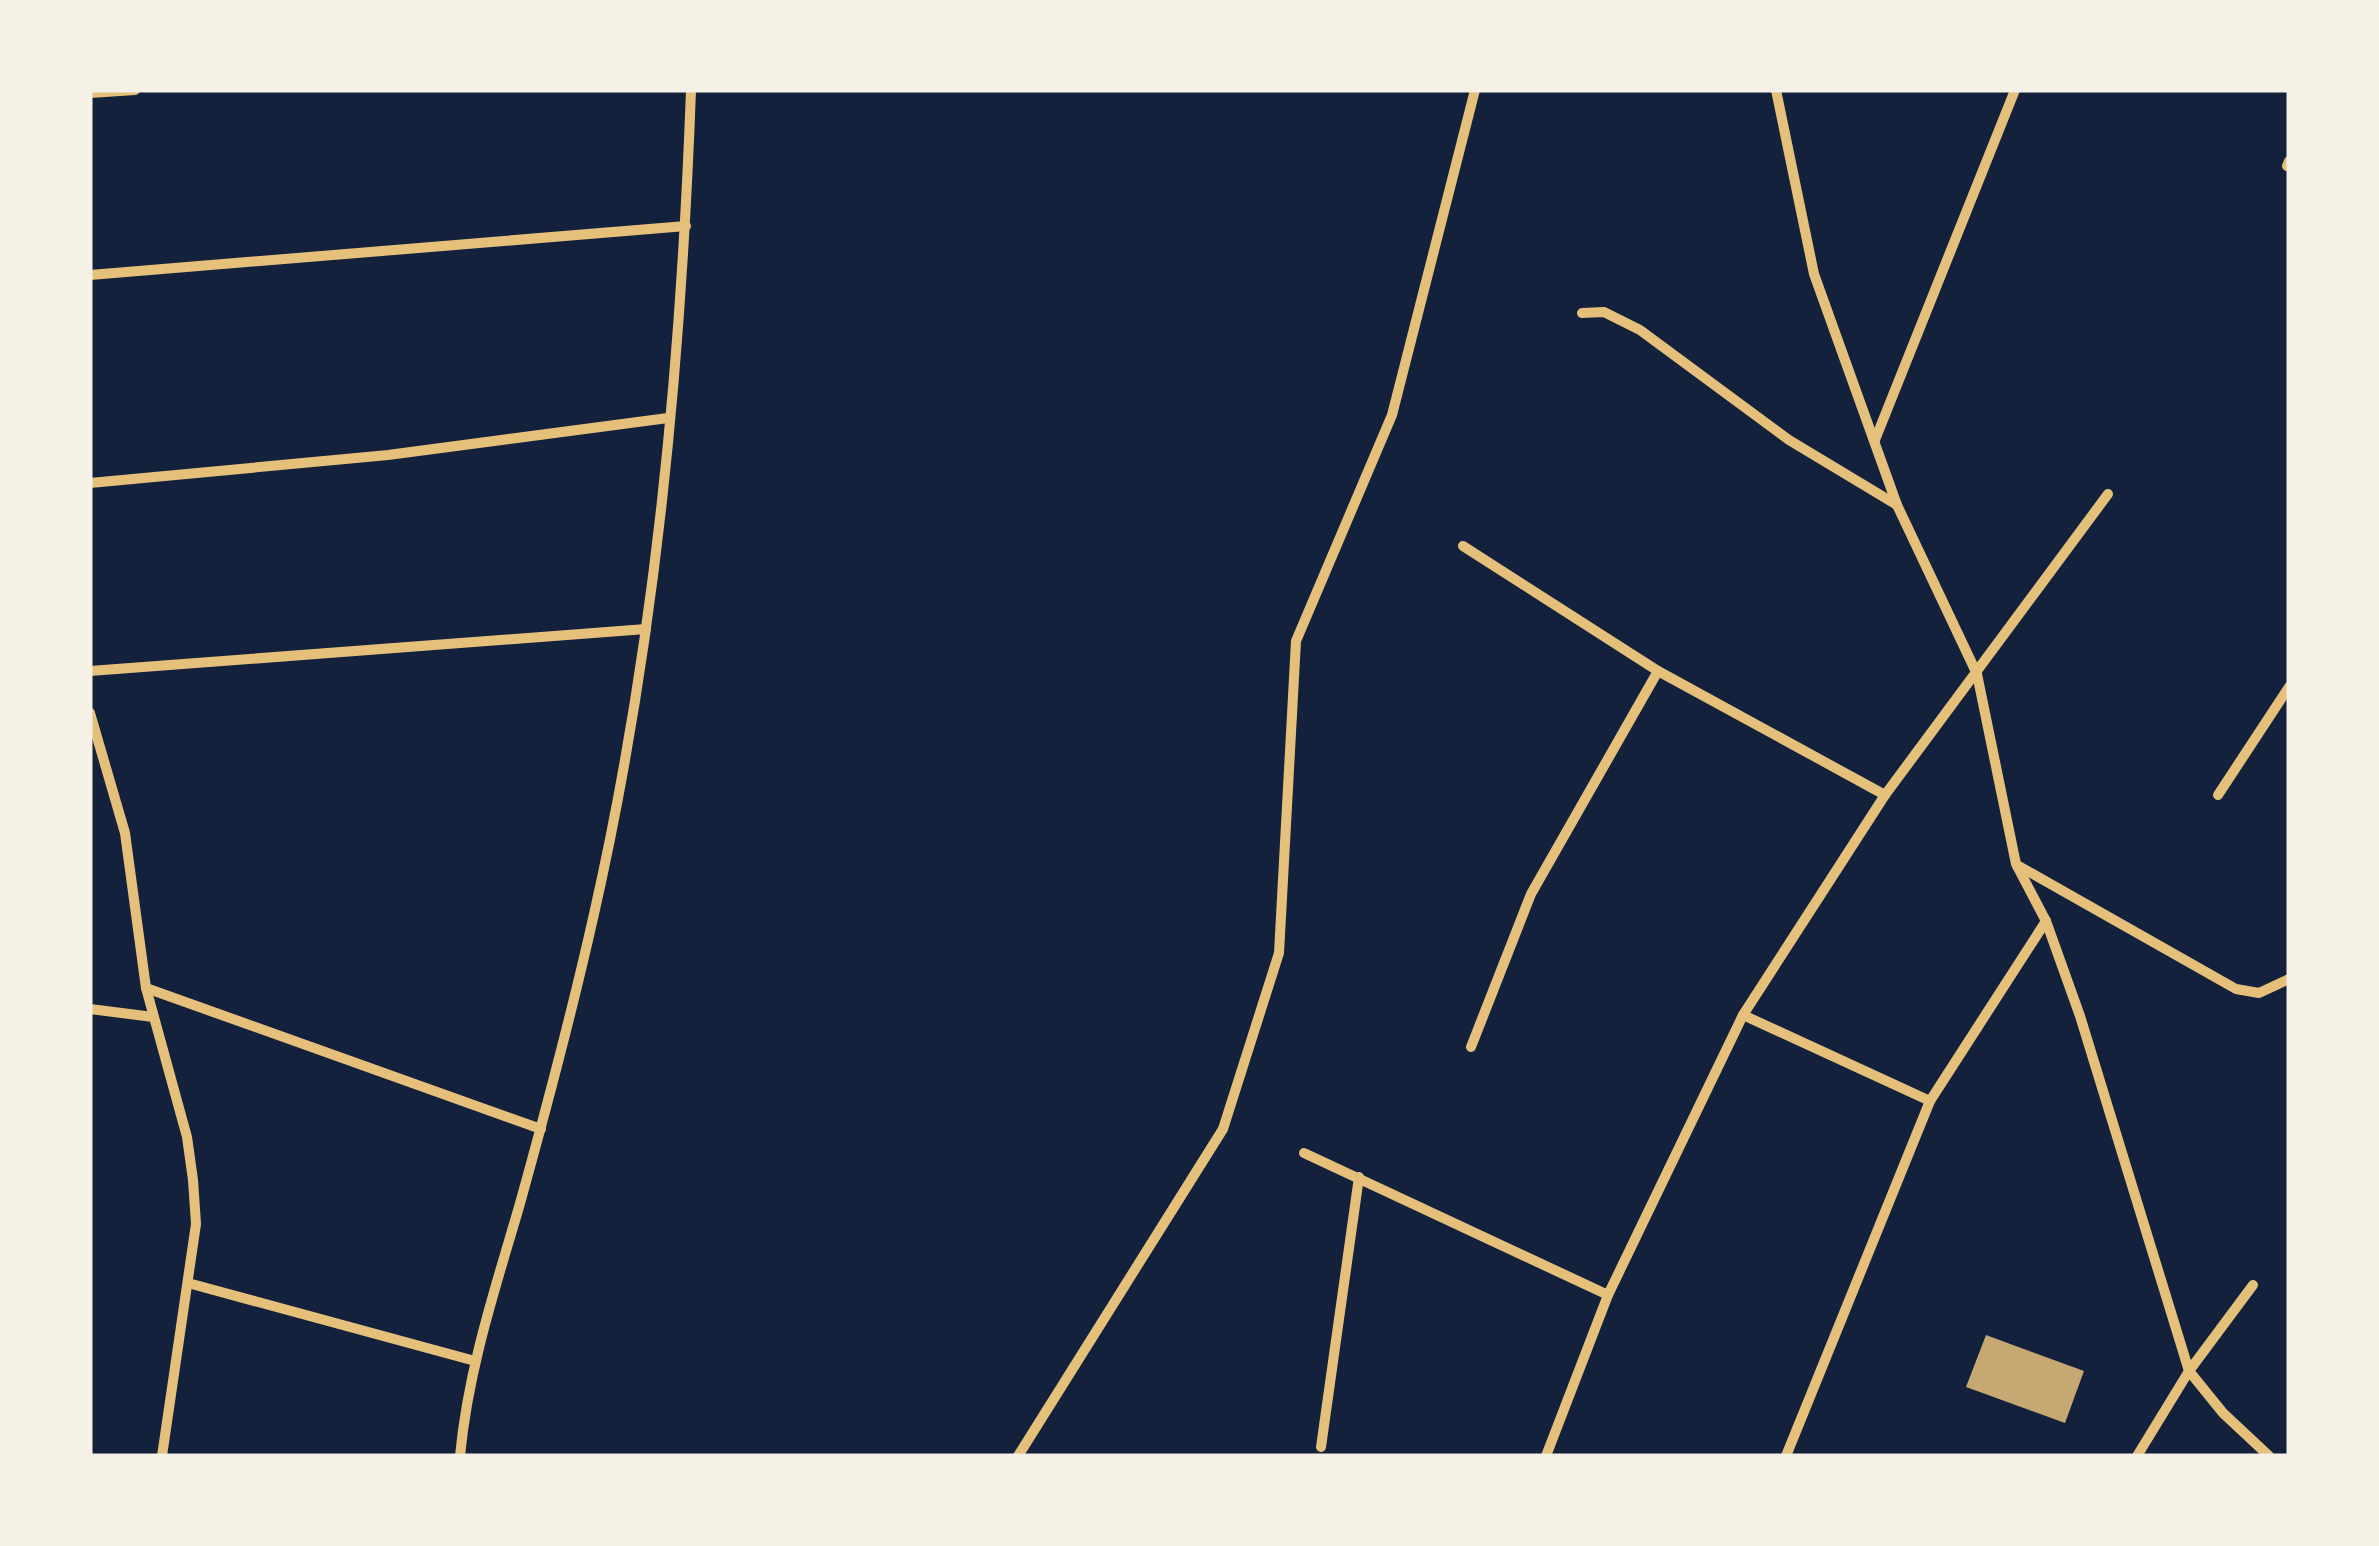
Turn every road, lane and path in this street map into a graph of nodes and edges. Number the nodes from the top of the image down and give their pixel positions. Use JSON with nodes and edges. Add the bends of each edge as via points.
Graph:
{"nodes":[{"id":1,"x":135,"y":90,"type":"edge"},
{"id":2,"x":690,"y":90,"type":"edge"},
{"id":3,"x":1475,"y":90,"type":"edge"},
{"id":4,"x":1776,"y":90,"type":"edge"},
{"id":5,"x":2016,"y":90,"type":"edge"},
{"id":6,"x":90,"y":93,"type":"edge"},
{"id":7,"x":686,"y":226,"type":"junction"},
{"id":8,"x":90,"y":275,"type":"edge"},
{"id":9,"x":1582,"y":313,"type":"dead end"},
{"id":10,"x":668,"y":418,"type":"junction"},
{"id":11,"x":1874,"y":441,"type":"junction"},
{"id":12,"x":90,"y":483,"type":"edge"},
{"id":13,"x":2108,"y":494,"type":"dead end"},
{"id":14,"x":1897,"y":505,"type":"junction"},
{"id":15,"x":1463,"y":546,"type":"dead end"},
{"id":16,"x":646,"y":629,"type":"junction"},
{"id":17,"x":90,"y":671,"type":"edge"},
{"id":18,"x":1658,"y":671,"type":"junction"},
{"id":19,"x":1977,"y":674,"type":"junction"},
{"id":20,"x":2289,"y":686,"type":"edge"},
{"id":21,"x":90,"y":713,"type":"edge"},
{"id":22,"x":1885,"y":795,"type":"junction"},
{"id":23,"x":2218,"y":795,"type":"dead end"},
{"id":24,"x":2016,"y":864,"type":"junction"},
{"id":25,"x":2046,"y":921,"type":"junction"},
{"id":26,"x":2289,"y":979,"type":"edge"},
{"id":27,"x":146,"y":988,"type":"junction"},
{"id":28,"x":90,"y":1009,"type":"edge"},
{"id":29,"x":1743,"y":1015,"type":"junction"},
{"id":30,"x":154,"y":1017,"type":"junction"},
{"id":31,"x":1471,"y":1048,"type":"dead end"},
{"id":32,"x":1930,"y":1101,"type":"junction"},
{"id":33,"x":541,"y":1129,"type":"junction"},
{"id":34,"x":1304,"y":1153,"type":"dead end"},
{"id":35,"x":1359,"y":1177,"type":"junction"},
{"id":36,"x":188,"y":1283,"type":"junction"},
{"id":37,"x":2253,"y":1284,"type":"dead end"},
{"id":38,"x":1608,"y":1295,"type":"junction"},
{"id":39,"x":474,"y":1362,"type":"junction"},
{"id":40,"x":2189,"y":1371,"type":"junction"},
{"id":41,"x":1321,"y":1446,"type":"dead end"},
{"id":42,"x":162,"y":1456,"type":"edge"},
{"id":43,"x":460,"y":1456,"type":"edge"},
{"id":44,"x":1018,"y":1456,"type":"edge"},
{"id":45,"x":1546,"y":1456,"type":"edge"},
{"id":46,"x":1786,"y":1456,"type":"edge"},
{"id":47,"x":2136,"y":1456,"type":"edge"},
{"id":48,"x":2269,"y":1456,"type":"edge"}],
"edges":[{"from":1,"to":6,"type":"street"},
{"from":2,"to":7,"type":"street"},
{"from":3,"to":44,"type":"street","via":[[1392,416],[1296,641],[1279,953],[1224,1129]]},
{"from":4,"to":11,"type":"street","via":[[1814,274]]},
{"from":5,"to":11,"type":"street"},
{"from":7,"to":8,"type":"street"},
{"from":7,"to":10,"type":"street"},
{"from":9,"to":14,"type":"street","via":[[1604,312],[1640,330],[1790,440]]},
{"from":10,"to":12,"type":"street","via":[[388,455]]},
{"from":10,"to":16,"type":"street"},
{"from":11,"to":14,"type":"street"},
{"from":13,"to":19,"type":"street"},
{"from":14,"to":19,"type":"street"},
{"from":15,"to":18,"type":"street"},
{"from":16,"to":17,"type":"street"},
{"from":16,"to":33,"type":"street","via":[[595,912]]},
{"from":18,"to":22,"type":"street"},
{"from":18,"to":31,"type":"street","via":[[1531,894]]},
{"from":19,"to":22,"type":"street"},
{"from":19,"to":24,"type":"street"},
{"from":20,"to":23,"type":"street"},
{"from":21,"to":27,"type":"street","via":[[126,833]]},
{"from":22,"to":29,"type":"street"},
{"from":24,"to":25,"type":"street"},
{"from":24,"to":26,"type":"street","via":[[2236,990],[2259,993]]},
{"from":25,"to":32,"type":"street"},
{"from":25,"to":40,"type":"street"},
{"from":27,"to":30,"type":"street"},
{"from":27,"to":33,"type":"street"},
{"from":28,"to":30,"type":"street"},
{"from":29,"to":32,"type":"street"},
{"from":29,"to":38,"type":"street"},
{"from":30,"to":36,"type":"street","via":[[193,1180],[196,1224]]},
{"from":32,"to":46,"type":"street"},
{"from":33,"to":39,"type":"street"},
{"from":34,"to":35,"type":"street"},
{"from":35,"to":38,"type":"street"},
{"from":35,"to":41,"type":"street"},
{"from":36,"to":39,"type":"street"},
{"from":36,"to":42,"type":"street"},
{"from":37,"to":40,"type":"street"},
{"from":38,"to":45,"type":"street"},
{"from":39,"to":43,"type":"street"},
{"from":40,"to":47,"type":"street"},
{"from":40,"to":48,"type":"street"}]}
